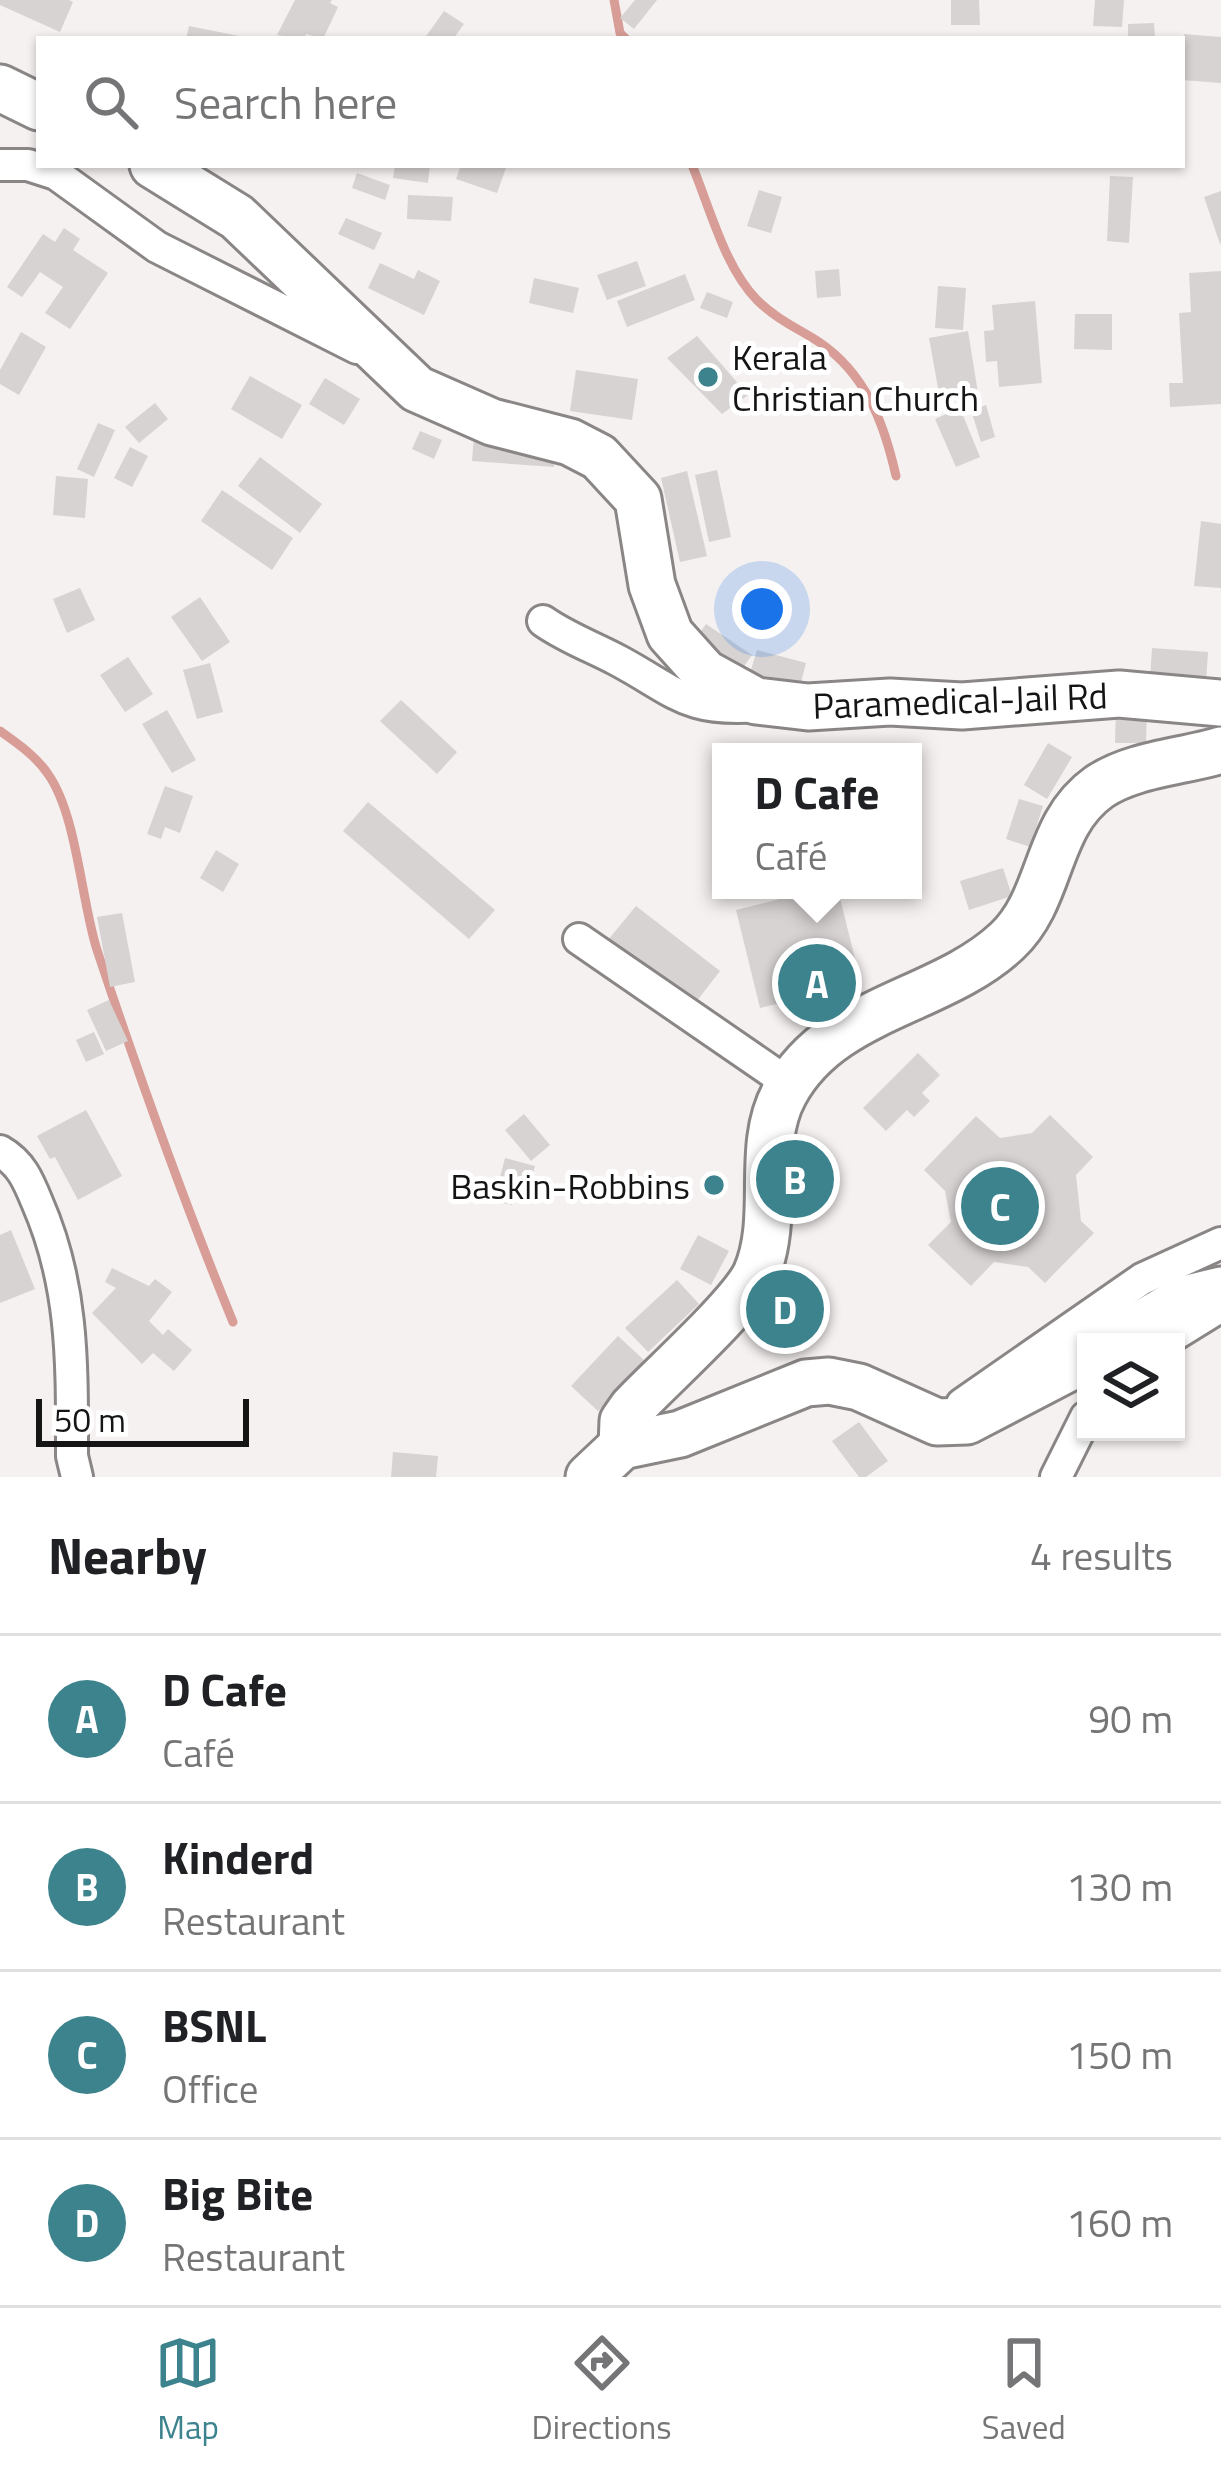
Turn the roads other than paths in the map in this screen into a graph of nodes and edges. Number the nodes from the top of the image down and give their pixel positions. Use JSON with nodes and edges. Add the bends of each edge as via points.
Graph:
{"nodes":[{"id":1,"x":0,"y":88,"type":"edge"},
{"id":2,"x":36,"y":106,"type":"edge"},
{"id":3,"x":0,"y":165,"type":"edge"},
{"id":4,"x":36,"y":168,"type":"edge"},
{"id":5,"x":37,"y":168,"type":"edge"},
{"id":6,"x":158,"y":168,"type":"edge"},
{"id":7,"x":394,"y":368,"type":"junction"},
{"id":8,"x":543,"y":620,"type":"dead end"},
{"id":9,"x":1221,"y":703,"type":"edge"},
{"id":10,"x":785,"y":704,"type":"junction"},
{"id":11,"x":1221,"y":750,"type":"edge"},
{"id":12,"x":579,"y":939,"type":"dead end"},
{"id":13,"x":791,"y":1084,"type":"junction"},
{"id":14,"x":0,"y":1151,"type":"edge"},
{"id":15,"x":1221,"y":1243,"type":"edge"},
{"id":16,"x":1221,"y":1306,"type":"edge"},
{"id":17,"x":1211,"y":1313,"type":"edge"},
{"id":18,"x":1127,"y":1333,"type":"edge"},
{"id":19,"x":1178,"y":1333,"type":"edge"},
{"id":20,"x":1077,"y":1364,"type":"edge"},
{"id":21,"x":938,"y":1422,"type":"junction"},
{"id":22,"x":1077,"y":1435,"type":"edge"},
{"id":23,"x":606,"y":1461,"type":"edge"},
{"id":24,"x":76,"y":1477,"type":"edge"},
{"id":25,"x":1056,"y":1477,"type":"edge"}],
"edges":[{"from":1,"to":2,"type":"main road"},
{"from":3,"to":4,"type":"street"},
{"from":5,"to":7,"type":"street","via":[[172,255]]},
{"from":6,"to":7,"type":"main road","name":"Paramedical-Jail Rd","via":[[237,217]]},
{"from":7,"to":10,"type":"main road","name":"Paramedical-Jail Rd","via":[[417,389],[491,422],[599,457],[638,499],[652,585],[670,634],[705,673],[756,700]]},
{"from":8,"to":10,"type":"street","via":[[680,699],[710,709]]},
{"from":9,"to":10,"type":"main road","name":"Paramedical-Jail Rd","via":[[1119,694],[962,706]]},
{"from":11,"to":13,"type":"main road","via":[[1103,784],[1080,802],[1054,844],[1035,904],[1009,939],[856,1023],[814,1054]]},
{"from":12,"to":13,"type":"street"},
{"from":13,"to":23,"type":"main road","via":[[772,1128],[755,1275],[632,1408]]},
{"from":14,"to":24,"type":"street","via":[[21,1166],[56,1244],[68,1305]]},
{"from":15,"to":21,"type":"street","via":[[1142,1279]]},
{"from":16,"to":17,"type":"street"},
{"from":17,"to":18,"type":"main road","via":[[1184,1299]]},
{"from":17,"to":19,"type":"street"},
{"from":20,"to":21,"type":"main road","via":[[967,1421]]},
{"from":21,"to":23,"type":"main road","via":[[859,1388],[806,1383]]},
{"from":22,"to":25,"type":"street"}]}
